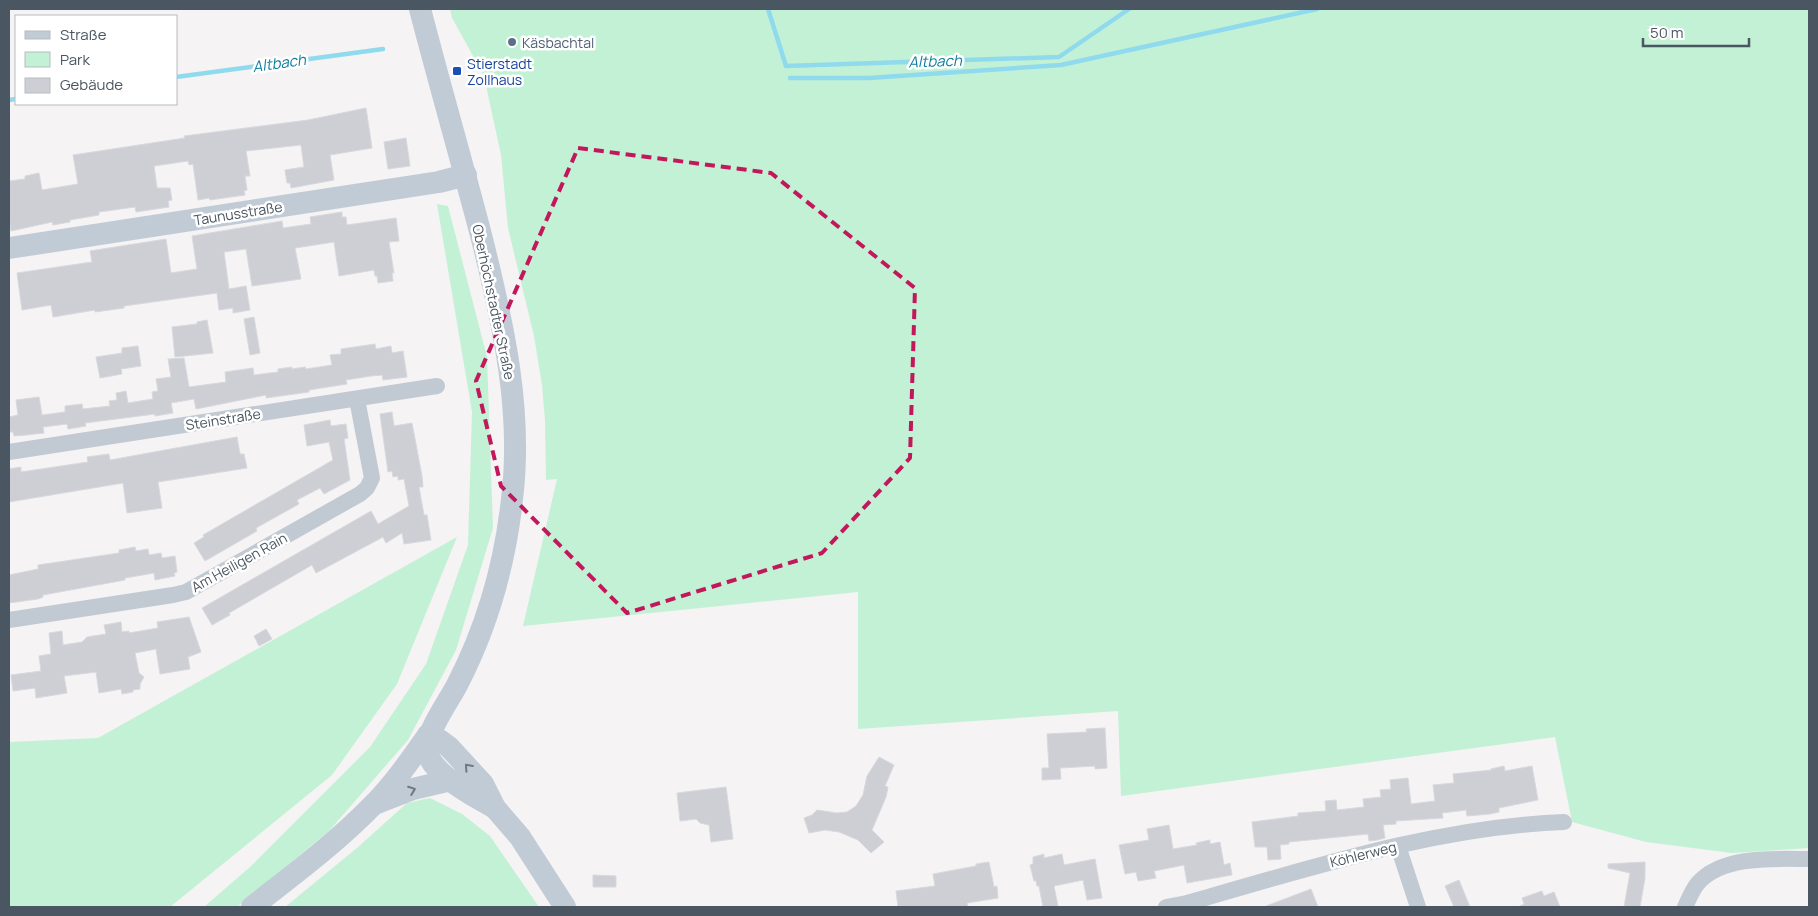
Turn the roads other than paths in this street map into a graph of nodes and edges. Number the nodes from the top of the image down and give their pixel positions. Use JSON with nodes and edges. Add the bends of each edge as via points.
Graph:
{"nodes":[{"id":1,"x":420,"y":9,"type":"edge"},
{"id":2,"x":466,"y":175,"type":"junction"},
{"id":3,"x":9,"y":248,"type":"edge"},
{"id":4,"x":437,"y":386,"type":"dead end"},
{"id":5,"x":357,"y":399,"type":"junction"},
{"id":6,"x":9,"y":452,"type":"edge"},
{"id":7,"x":9,"y":620,"type":"edge"},
{"id":8,"x":428,"y":735,"type":"junction"},
{"id":9,"x":451,"y":780,"type":"junction"},
{"id":10,"x":374,"y":804,"type":"junction"},
{"id":11,"x":495,"y":808,"type":"junction"},
{"id":12,"x":1564,"y":822,"type":"dead end"},
{"id":13,"x":1398,"y":846,"type":"junction"},
{"id":14,"x":1809,"y":859,"type":"edge"},
{"id":15,"x":252,"y":907,"type":"edge"},
{"id":16,"x":565,"y":907,"type":"edge"},
{"id":17,"x":1166,"y":907,"type":"edge"},
{"id":18,"x":1418,"y":907,"type":"edge"},
{"id":19,"x":1685,"y":907,"type":"edge"}],
"edges":[{"from":1,"to":2,"type":"main road","name":"Oberhöchstadter Straße"},
{"from":2,"to":3,"type":"main road","name":"Taunusstraße"},
{"from":2,"to":8,"type":"main road","name":"Oberhöchstadter Straße","via":[[508,362],[514,424],[513,496],[500,569],[482,630],[464,672]]},
{"from":4,"to":5,"type":"street","name":"Steinstraße"},
{"from":5,"to":6,"type":"street","name":"Steinstraße"},
{"from":5,"to":7,"type":"street","name":"Am Heiligen Rain","via":[[372,478],[360,494],[180,594]]},
{"from":8,"to":9,"type":"main road","via":[[428,755],[438,770]]},
{"from":8,"to":10,"type":"main road","name":"Oberhöchstadter Straße"},
{"from":11,"to":8,"type":"main road","one_way":true,"via":[[483,784],[455,753]]},
{"from":10,"to":9,"type":"main road","one_way":true,"via":[[413,789]]},
{"from":9,"to":11,"type":"main road"},
{"from":10,"to":15,"type":"main road","name":"Oberhöchstadter Straße","via":[[338,838]]},
{"from":11,"to":16,"type":"main road","via":[[520,837]]},
{"from":12,"to":13,"type":"street","name":"Köhlerweg","via":[[1427,838]]},
{"from":13,"to":17,"type":"street","name":"Köhlerweg"},
{"from":13,"to":18,"type":"street"},
{"from":14,"to":19,"type":"street","via":[[1736,863],[1714,872],[1699,883]]}]}
